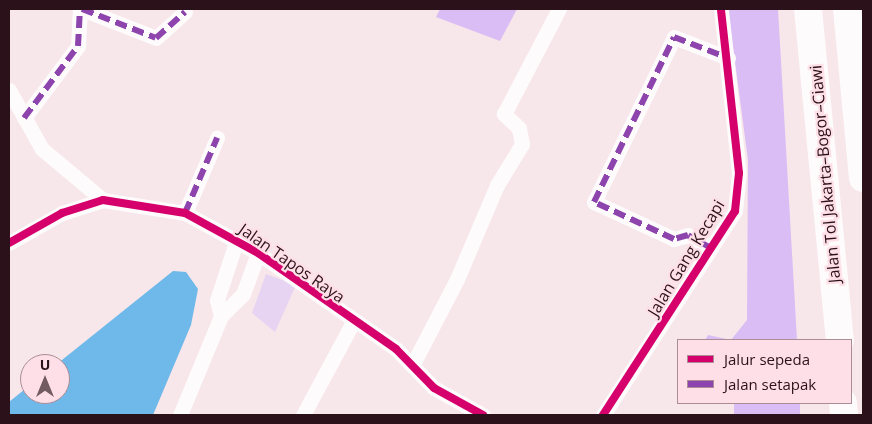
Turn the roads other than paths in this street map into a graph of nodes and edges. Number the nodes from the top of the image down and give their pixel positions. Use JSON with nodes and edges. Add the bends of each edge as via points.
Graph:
{"nodes":[{"id":1,"x":81,"y":9,"type":"edge"},
{"id":2,"x":559,"y":9,"type":"edge"},
{"id":3,"x":721,"y":9,"type":"edge"},
{"id":4,"x":808,"y":9,"type":"edge"},
{"id":5,"x":847,"y":9,"type":"edge"},
{"id":6,"x":185,"y":12,"type":"dead end"},
{"id":7,"x":728,"y":58,"type":"junction"},
{"id":8,"x":9,"y":90,"type":"edge"},
{"id":9,"x":24,"y":118,"type":"junction"},
{"id":10,"x":217,"y":138,"type":"dead end"},
{"id":11,"x":863,"y":178,"type":"edge"},
{"id":12,"x":103,"y":200,"type":"junction"},
{"id":13,"x":186,"y":213,"type":"junction"},
{"id":14,"x":237,"y":239,"type":"junction"},
{"id":15,"x":9,"y":243,"type":"edge"},
{"id":16,"x":711,"y":248,"type":"junction"},
{"id":17,"x":258,"y":253,"type":"junction"},
{"id":18,"x":221,"y":316,"type":"junction"},
{"id":19,"x":353,"y":322,"type":"junction"},
{"id":20,"x":840,"y":339,"type":"edge"},
{"id":21,"x":412,"y":364,"type":"junction"},
{"id":22,"x":180,"y":415,"type":"edge"},
{"id":23,"x":303,"y":415,"type":"edge"},
{"id":24,"x":483,"y":415,"type":"edge"},
{"id":25,"x":603,"y":415,"type":"edge"}],
"edges":[{"from":1,"to":6,"type":"street","via":[[156,38]]},
{"from":1,"to":9,"type":"street","via":[[78,46]]},
{"from":2,"to":21,"type":"street","via":[[504,114],[519,128],[522,144],[497,185],[457,279]]},
{"from":3,"to":7,"type":"street","name":"Jalan Gang Kecapi"},
{"from":4,"to":20,"type":"highway","name":"Jalan Tol Jakarta–Bogor–Ciawi"},
{"from":5,"to":11,"type":"highway"},
{"from":7,"to":16,"type":"street","name":"Jalan Gang Kecapi","via":[[738,191],[735,211]]},
{"from":7,"to":16,"type":"street","via":[[674,37],[594,202],[674,239],[688,235]]},
{"from":8,"to":9,"type":"street"},
{"from":9,"to":12,"type":"street","via":[[42,150]]},
{"from":10,"to":13,"type":"street"},
{"from":12,"to":13,"type":"street","name":"Jalan Tapos Raya"},
{"from":12,"to":15,"type":"street","name":"Jalan Tapos Raya","via":[[62,213]]},
{"from":13,"to":14,"type":"street","name":"Jalan Tapos Raya"},
{"from":14,"to":17,"type":"street","name":"Jalan Tapos Raya"},
{"from":14,"to":18,"type":"street","via":[[217,300]]},
{"from":16,"to":25,"type":"street","name":"Jalan Gang Kecapi"},
{"from":17,"to":18,"type":"street","via":[[244,294]]},
{"from":17,"to":19,"type":"street","name":"Jalan Tapos Raya"},
{"from":18,"to":22,"type":"street"},
{"from":19,"to":21,"type":"street","name":"Jalan Tapos Raya"},
{"from":19,"to":23,"type":"street"},
{"from":21,"to":24,"type":"street","name":"Jalan Tapos Raya","via":[[434,388]]}]}
